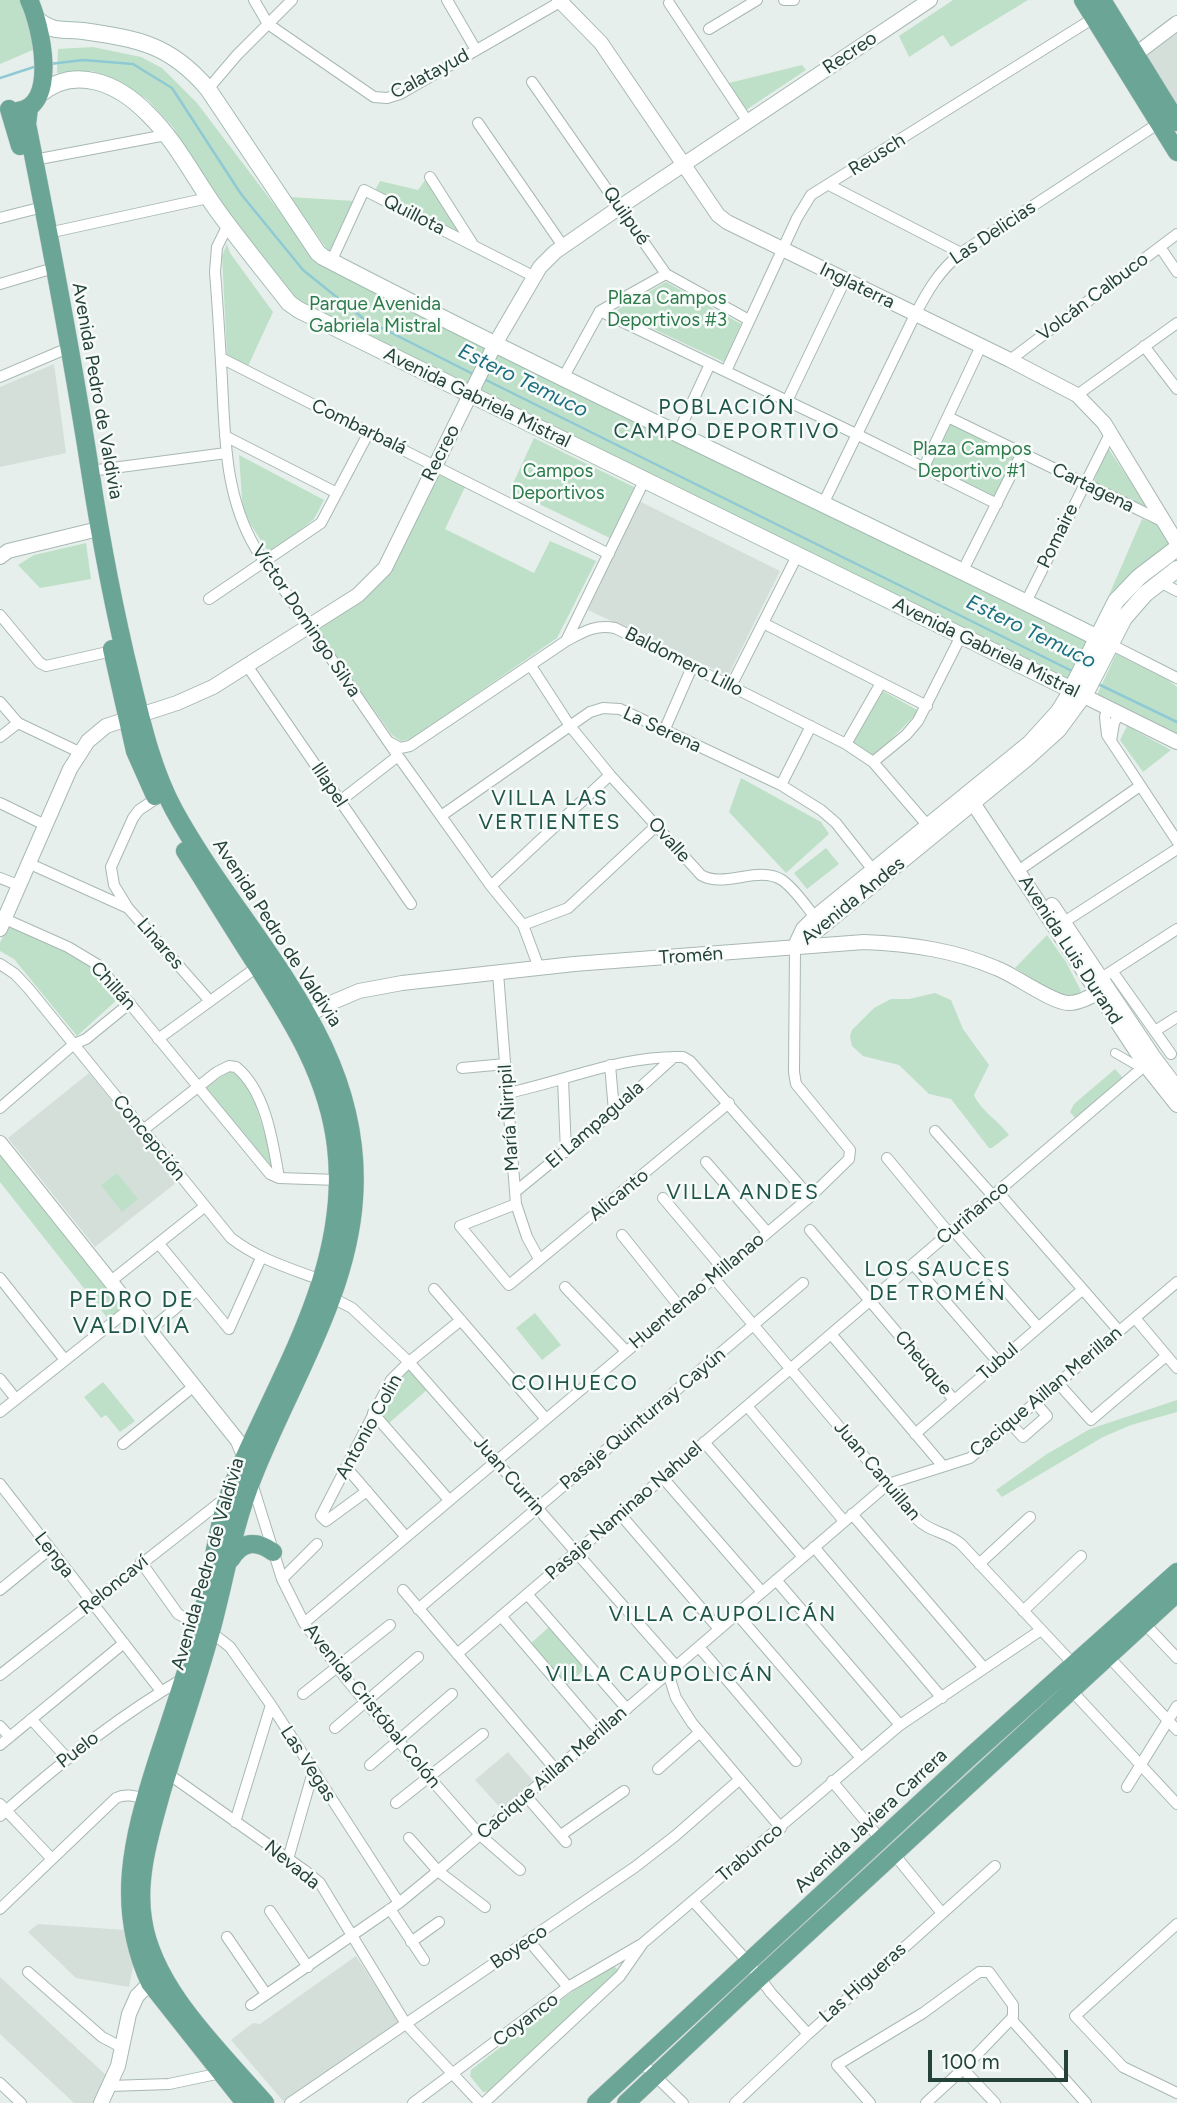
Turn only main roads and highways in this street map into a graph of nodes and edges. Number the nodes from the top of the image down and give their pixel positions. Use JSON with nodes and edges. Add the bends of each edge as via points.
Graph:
{"nodes":[{"id":1,"x":29,"y":0,"type":"edge"},
{"id":2,"x":1083,"y":0,"type":"edge"},
{"id":3,"x":1101,"y":9,"type":"edge"},
{"id":4,"x":36,"y":19,"type":"junction"},
{"id":5,"x":1129,"y":60,"type":"junction"},
{"id":6,"x":34,"y":101,"type":"junction"},
{"id":7,"x":4,"y":106,"type":"edge"},
{"id":8,"x":1168,"y":123,"type":"edge"},
{"id":9,"x":1177,"y":152,"type":"edge"},
{"id":10,"x":1177,"y":546,"type":"edge"},
{"id":11,"x":1177,"y":569,"type":"edge"},
{"id":12,"x":1103,"y":640,"type":"junction"},
{"id":13,"x":1079,"y":689,"type":"joint"},
{"id":14,"x":133,"y":717,"type":"junction"},
{"id":15,"x":308,"y":1015,"type":"junction"},
{"id":16,"x":308,"y":1053,"type":"junction"},
{"id":17,"x":274,"y":1552,"type":"road end"},
{"id":18,"x":227,"y":1566,"type":"junction"},
{"id":19,"x":1177,"y":1572,"type":"edge"},
{"id":20,"x":1177,"y":1593,"type":"edge"},
{"id":21,"x":205,"y":1629,"type":"junction"},
{"id":22,"x":1079,"y":1671,"type":"junction"},
{"id":23,"x":152,"y":1801,"type":"junction"},
{"id":24,"x":887,"y":1847,"type":"junction"},
{"id":25,"x":754,"y":1970,"type":"junction"},
{"id":26,"x":155,"y":1978,"type":"junction"},
{"id":27,"x":245,"y":2103,"type":"edge"},
{"id":28,"x":265,"y":2103,"type":"edge"},
{"id":29,"x":596,"y":2103,"type":"edge"},
{"id":30,"x":626,"y":2103,"type":"edge"}],
"edges":[{"from":1,"to":4,"type":"main road","name":"Avenida Pedro de Valdivia"},
{"from":2,"to":3,"type":"main road"},
{"from":3,"to":5,"type":"main road"},
{"from":4,"to":6,"type":"main road","name":"Avenida Pedro de Valdivia","via":[[43,74]]},
{"from":4,"to":12,"type":"main road","via":[[63,32],[140,41],[172,54],[191,69],[317,253],[331,262]]},
{"from":5,"to":8,"type":"main road"},
{"from":5,"to":8,"type":"main road","via":[[1167,106]]},
{"from":6,"to":7,"type":"main road","name":"Avenida Pedro de Valdivia","via":[[19,111]]},
{"from":6,"to":13,"type":"main road","name":"Avenida Gabriela Mistral","via":[[56,82],[78,78],[91,80],[138,105],[166,135],[289,303],[299,310],[961,636]]},
{"from":6,"to":14,"type":"main road","name":"Avenida Pedro de Valdivia","via":[[27,124]]},
{"from":7,"to":14,"type":"main road","name":"Avenida Pedro de Valdivia","via":[[15,125],[35,209],[112,651]]},
{"from":8,"to":9,"type":"main road"},
{"from":10,"to":12,"type":"main road","name":"Avenida Andes","via":[[1123,593],[1110,610]]},
{"from":11,"to":12,"type":"main road","name":"Avenida Andes"},
{"from":12,"to":13,"type":"main road","name":"Avenida Andes"},
{"from":14,"to":15,"type":"main road","name":"Avenida Pedro de Valdivia","via":[[175,812]]},
{"from":14,"to":16,"type":"main road","name":"Avenida Pedro de Valdivia","via":[[138,759],[157,799]]},
{"from":15,"to":16,"type":"main road","via":[[304,1023]]},
{"from":15,"to":18,"type":"main road","name":"Avenida Pedro de Valdivia","via":[[340,1083],[349,1119],[355,1158],[352,1222],[331,1297],[251,1480]]},
{"from":16,"to":21,"type":"main road","name":"Avenida Pedro de Valdivia","via":[[336,1145],[333,1229],[321,1280],[284,1377],[228,1496]]},
{"from":17,"to":18,"type":"main road","via":[[257,1543],[247,1544]]},
{"from":18,"to":21,"type":"main road","name":"Avenida Pedro de Valdivia"},
{"from":19,"to":22,"type":"main road","name":"Avenida Javiera Carrera"},
{"from":20,"to":22,"type":"main road","name":"Avenida Javiera Carrera","via":[[1108,1656]]},
{"from":21,"to":23,"type":"main road","name":"Avenida Pedro de Valdivia","via":[[184,1678]]},
{"from":21,"to":23,"type":"main road","name":"Avenida Pedro de Valdivia","via":[[167,1773]]},
{"from":22,"to":24,"type":"main road","name":"Avenida Javiera Carrera"},
{"from":22,"to":24,"type":"main road","name":"Avenida Javiera Carrera","via":[[1070,1690]]},
{"from":23,"to":26,"type":"main road","name":"Avenida Pedro de Valdivia","via":[[142,1903]]},
{"from":24,"to":25,"type":"main road","name":"Avenida Javiera Carrera"},
{"from":25,"to":29,"type":"main road","name":"Avenida Javiera Carrera"},
{"from":25,"to":30,"type":"main road","name":"Avenida Javiera Carrera"},
{"from":26,"to":27,"type":"main road","name":"Avenida Pedro de Valdivia"},
{"from":26,"to":28,"type":"main road","name":"Avenida Pedro de Valdivia"}]}
